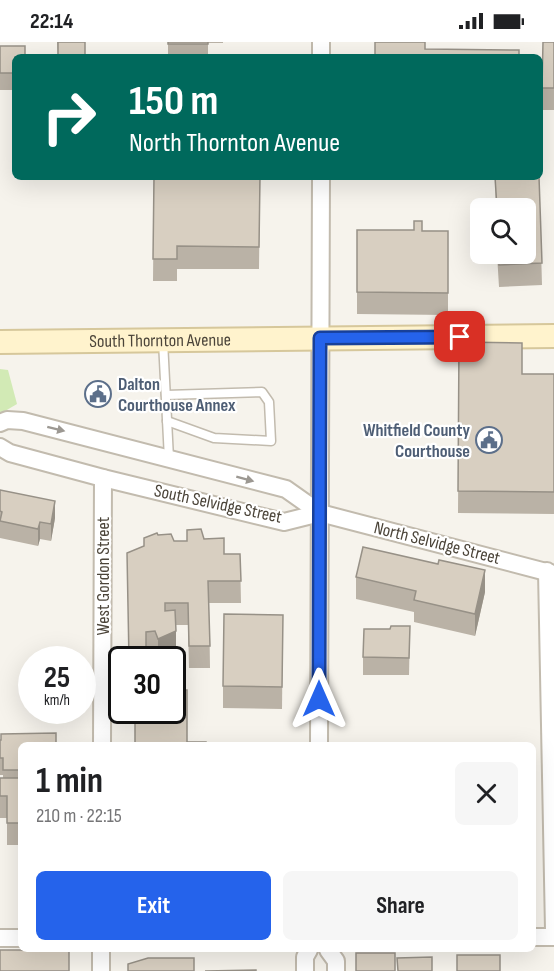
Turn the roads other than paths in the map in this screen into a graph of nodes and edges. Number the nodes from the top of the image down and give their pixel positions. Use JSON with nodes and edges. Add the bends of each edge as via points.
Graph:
{"nodes":[{"id":1,"x":321,"y":180,"type":"edge"},
{"id":2,"x":554,"y":336,"type":"edge"},
{"id":3,"x":320,"y":338,"type":"junction"},
{"id":4,"x":163,"y":340,"type":"junction"},
{"id":5,"x":0,"y":342,"type":"edge"},
{"id":6,"x":166,"y":395,"type":"junction"},
{"id":7,"x":167,"y":422,"type":"junction"},
{"id":8,"x":0,"y":423,"type":"edge"},
{"id":9,"x":0,"y":447,"type":"edge"},
{"id":10,"x":169,"y":459,"type":"junction"},
{"id":11,"x":103,"y":478,"type":"junction"},
{"id":12,"x":320,"y":513,"type":"junction"},
{"id":13,"x":551,"y":573,"type":"edge"},
{"id":14,"x":102,"y":742,"type":"edge"},
{"id":15,"x":319,"y":742,"type":"edge"},
{"id":16,"x":554,"y":930,"type":"edge"},
{"id":17,"x":536,"y":937,"type":"edge"},
{"id":18,"x":554,"y":937,"type":"edge"},
{"id":19,"x":0,"y":938,"type":"edge"},
{"id":20,"x":18,"y":938,"type":"edge"},
{"id":21,"x":101,"y":952,"type":"edge"},
{"id":22,"x":308,"y":952,"type":"edge"},
{"id":23,"x":329,"y":952,"type":"edge"},
{"id":24,"x":101,"y":971,"type":"edge"},
{"id":25,"x":305,"y":971,"type":"edge"},
{"id":26,"x":336,"y":971,"type":"edge"}],
"edges":[{"from":1,"to":3,"type":"street"},
{"from":2,"to":3,"type":"main road","name":"South Thornton Avenue"},
{"from":3,"to":4,"type":"main road","name":"South Thornton Avenue"},
{"from":3,"to":12,"type":"street"},
{"from":4,"to":5,"type":"main road","name":"South Thornton Avenue"},
{"from":4,"to":6,"type":"lane"},
{"from":6,"to":7,"type":"lane"},
{"from":6,"to":7,"type":"lane","via":[[262,392],[269,402],[271,441],[214,438]]},
{"from":7,"to":10,"type":"lane"},
{"from":8,"to":10,"type":"street","name":"South Selvidge Street","one_way":true,"via":[[23,421]]},
{"from":9,"to":11,"type":"street","name":"South Selvidge Street"},
{"from":10,"to":12,"type":"street","name":"South Selvidge Street","one_way":true,"via":[[286,489]]},
{"from":11,"to":12,"type":"street","name":"South Selvidge Street","via":[[284,522]]},
{"from":11,"to":14,"type":"street","name":"West Gordon Street"},
{"from":12,"to":13,"type":"street","name":"North Selvidge Street"},
{"from":12,"to":15,"type":"street"},
{"from":13,"to":16,"type":"street"},
{"from":17,"to":18,"type":"street"},
{"from":19,"to":20,"type":"street"},
{"from":21,"to":24,"type":"street"},
{"from":22,"to":25,"type":"street"},
{"from":23,"to":26,"type":"street","via":[[336,961]]}]}
